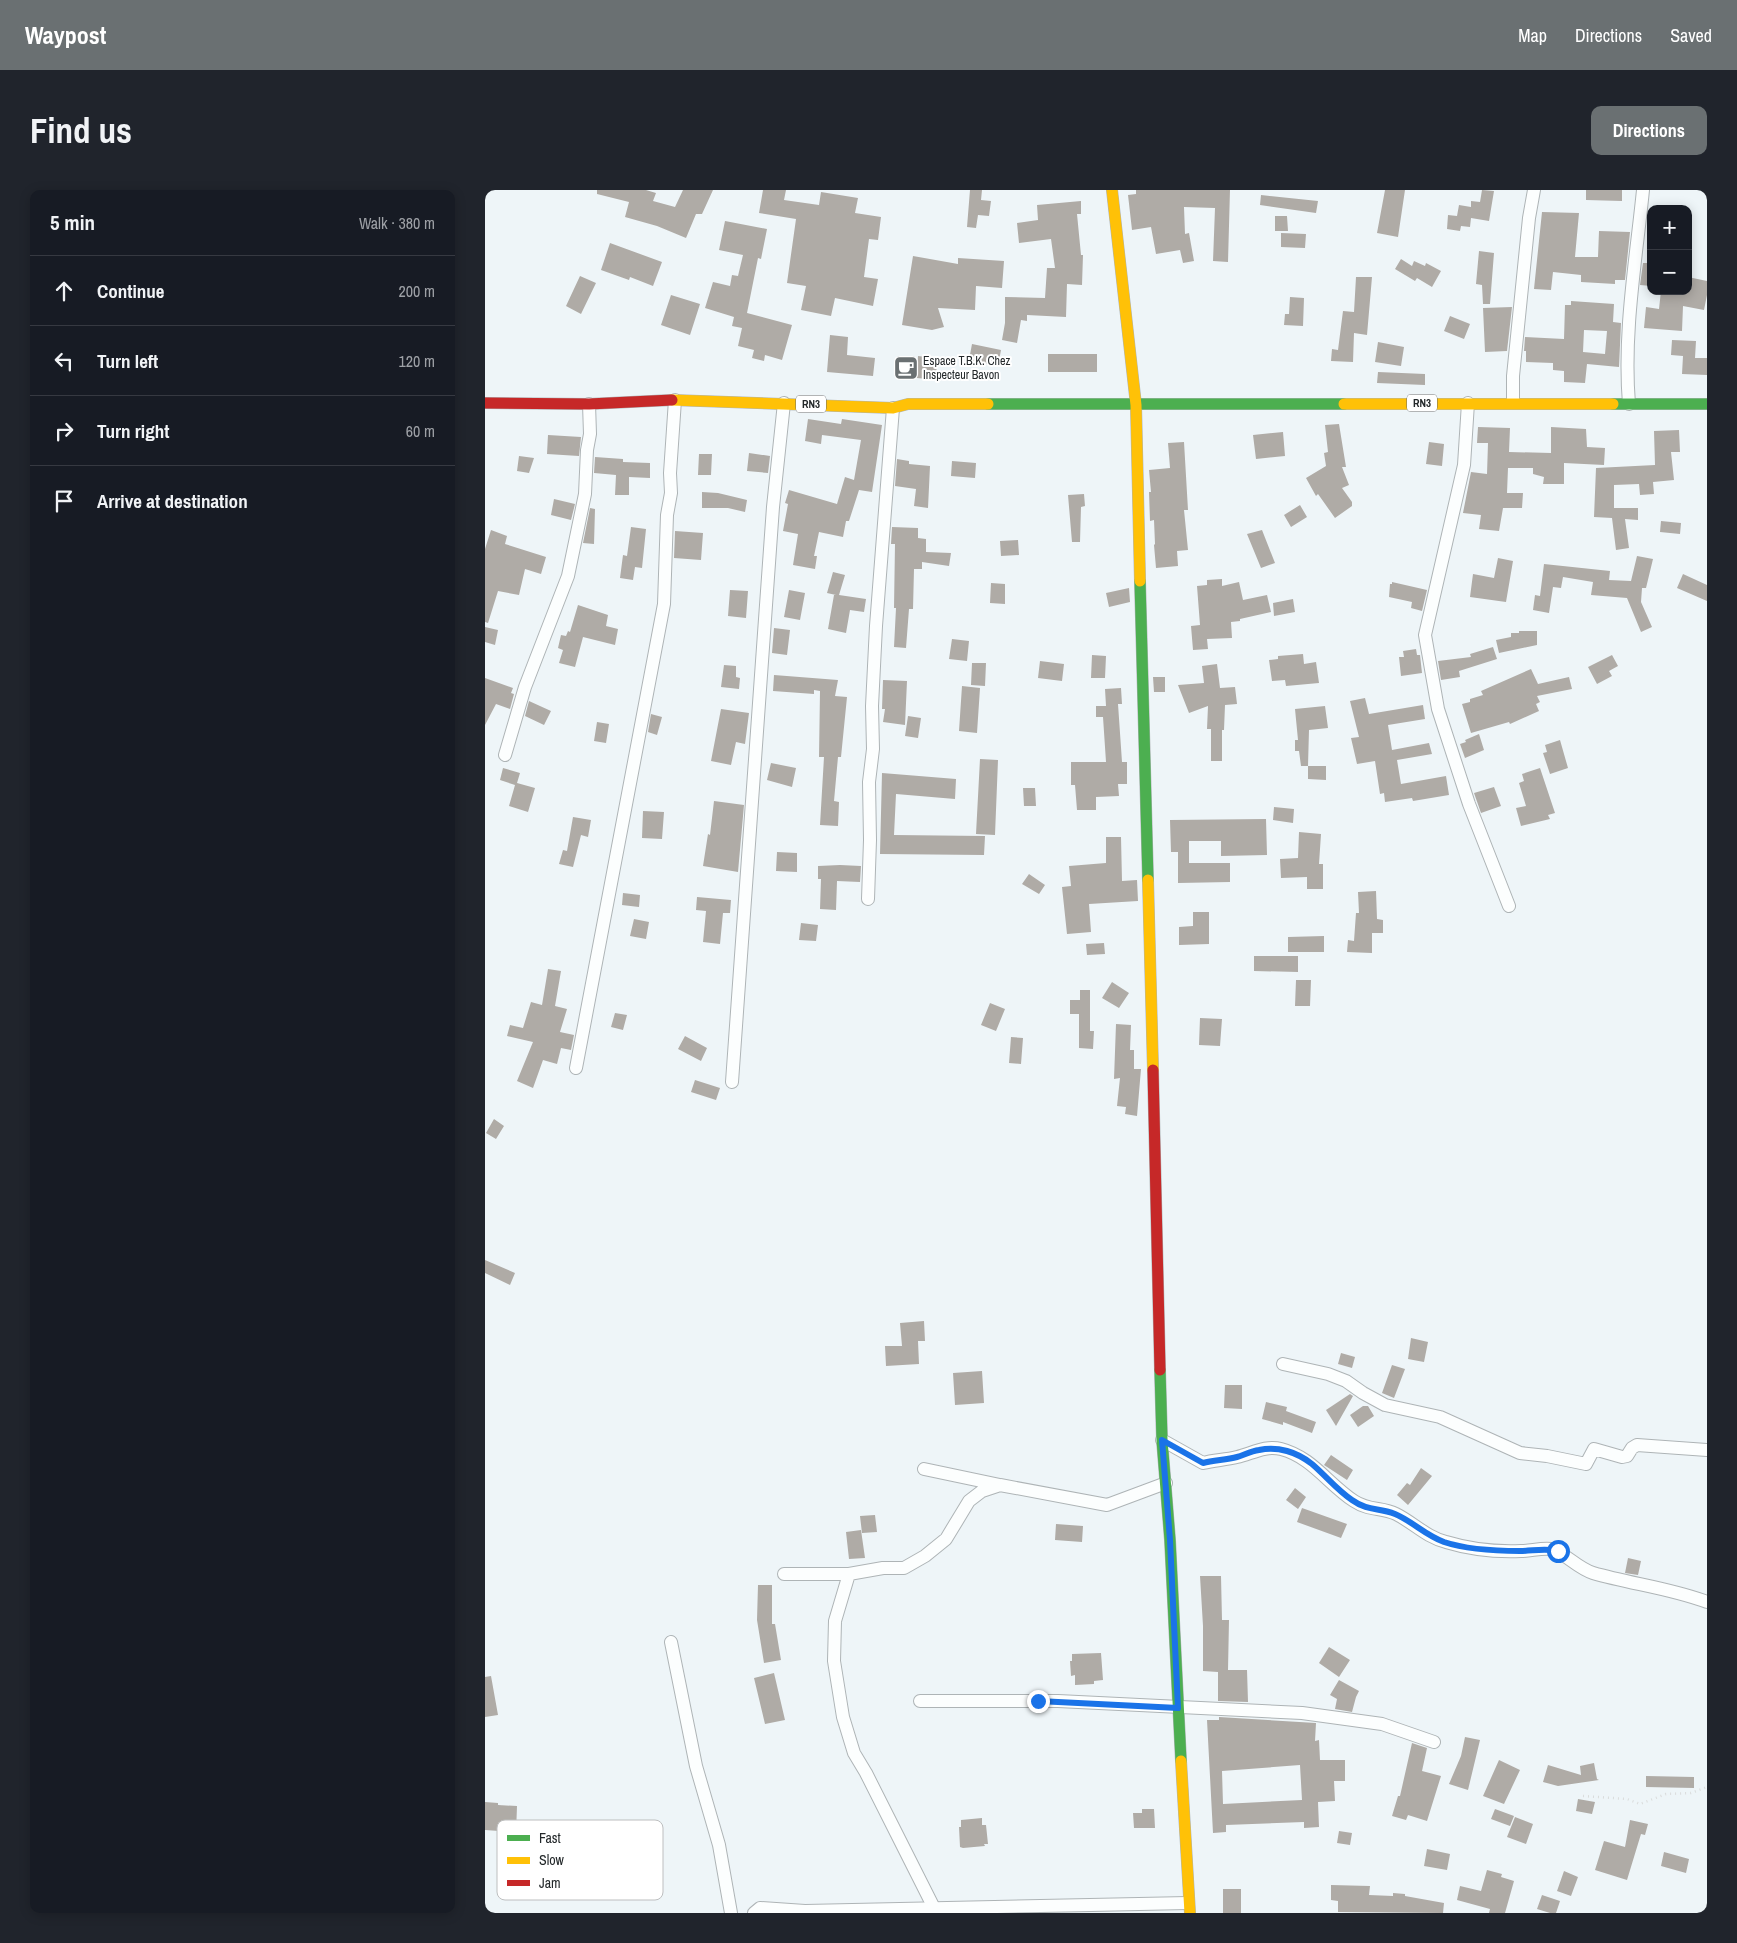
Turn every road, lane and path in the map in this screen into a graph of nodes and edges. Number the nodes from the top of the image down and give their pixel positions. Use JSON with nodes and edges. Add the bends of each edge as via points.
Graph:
{"nodes":[{"id":1,"x":1112,"y":190,"type":"edge"},
{"id":2,"x":1534,"y":190,"type":"edge"},
{"id":3,"x":1643,"y":190,"type":"edge"},
{"id":4,"x":675,"y":400,"type":"junction"},
{"id":5,"x":485,"y":403,"type":"edge"},
{"id":6,"x":784,"y":403,"type":"junction"},
{"id":7,"x":1468,"y":403,"type":"junction"},
{"id":8,"x":1513,"y":403,"type":"junction"},
{"id":9,"x":589,"y":404,"type":"junction"},
{"id":10,"x":1629,"y":404,"type":"junction"},
{"id":11,"x":1707,"y":404,"type":"edge"},
{"id":12,"x":1136,"y":405,"type":"junction"},
{"id":13,"x":893,"y":408,"type":"junction"},
{"id":14,"x":505,"y":755,"type":"dead end"},
{"id":15,"x":868,"y":899,"type":"dead end"},
{"id":16,"x":1509,"y":906,"type":"dead end"},
{"id":17,"x":576,"y":1068,"type":"dead end"},
{"id":18,"x":732,"y":1082,"type":"dead end"},
{"id":19,"x":1283,"y":1364,"type":"dead end"},
{"id":20,"x":1162,"y":1440,"type":"junction"},
{"id":21,"x":1707,"y":1450,"type":"edge"},
{"id":22,"x":924,"y":1469,"type":"dead end"},
{"id":23,"x":1166,"y":1483,"type":"junction"},
{"id":24,"x":1000,"y":1485,"type":"junction"},
{"id":25,"x":784,"y":1574,"type":"dead end"},
{"id":26,"x":849,"y":1574,"type":"junction"},
{"id":27,"x":1707,"y":1602,"type":"edge"},
{"id":28,"x":671,"y":1642,"type":"dead end"},
{"id":29,"x":920,"y":1701,"type":"dead end"},
{"id":30,"x":1178,"y":1708,"type":"junction"},
{"id":31,"x":1434,"y":1742,"type":"dead end"},
{"id":32,"x":1707,"y":1787,"type":"edge"},
{"id":33,"x":1583,"y":1796,"type":"dead end"},
{"id":34,"x":934,"y":1908,"type":"junction"},
{"id":35,"x":1189,"y":1908,"type":"edge"},
{"id":36,"x":731,"y":1913,"type":"edge"},
{"id":37,"x":754,"y":1913,"type":"edge"}],
"edges":[{"from":1,"to":12,"type":"main road"},
{"from":2,"to":8,"type":"street","via":[[1513,376]]},
{"from":3,"to":10,"type":"street","via":[[1629,327]]},
{"from":4,"to":6,"type":"main road","number":"RN3"},
{"from":4,"to":9,"type":"main road","number":"RN3"},
{"from":4,"to":17,"type":"street","via":[[664,604]]},
{"from":5,"to":9,"type":"main road","number":"RN3"},
{"from":6,"to":13,"type":"main road","number":"RN3"},
{"from":6,"to":18,"type":"street","via":[[773,507]]},
{"from":7,"to":8,"type":"main road","number":"RN3"},
{"from":7,"to":12,"type":"main road","number":"RN3"},
{"from":7,"to":16,"type":"street","via":[[1464,465],[1425,635],[1438,709],[1469,804]]},
{"from":8,"to":10,"type":"main road","number":"RN3"},
{"from":9,"to":14,"type":"street","via":[[585,494],[568,576],[525,687]]},
{"from":10,"to":11,"type":"main road","number":"RN3"},
{"from":12,"to":13,"type":"main road","number":"RN3","via":[[908,404]]},
{"from":12,"to":20,"type":"main road"},
{"from":13,"to":15,"type":"street","via":[[872,706]]},
{"from":19,"to":21,"type":"street","via":[[1328,1374],[1385,1405],[1440,1417],[1520,1453],[1586,1464],[1593,1449],[1622,1457],[1637,1445]]},
{"from":20,"to":23,"type":"main road"},
{"from":20,"to":27,"type":"street","via":[[1203,1463],[1279,1448],[1311,1464],[1363,1507],[1389,1511],[1445,1542],[1479,1548],[1558,1551],[1580,1568],[1593,1573]]},
{"from":22,"to":24,"type":"street"},
{"from":23,"to":24,"type":"street","via":[[1107,1505]]},
{"from":23,"to":30,"type":"main road"},
{"from":24,"to":26,"type":"street","via":[[982,1491],[969,1501],[946,1540],[925,1556],[904,1568]]},
{"from":25,"to":26,"type":"street"},
{"from":26,"to":34,"type":"street","via":[[835,1621],[834,1660],[843,1717],[853,1753]]},
{"from":28,"to":36,"type":"street","via":[[696,1766],[719,1845]]},
{"from":29,"to":30,"type":"street","via":[[1058,1701]]},
{"from":30,"to":31,"type":"street","via":[[1302,1713],[1382,1724]]},
{"from":30,"to":35,"type":"main road"},
{"from":32,"to":33,"type":"path","via":[[1691,1793],[1666,1794],[1640,1804],[1627,1799]]},
{"from":34,"to":35,"type":"street"},
{"from":34,"to":37,"type":"street","via":[[760,1908]]}]}
